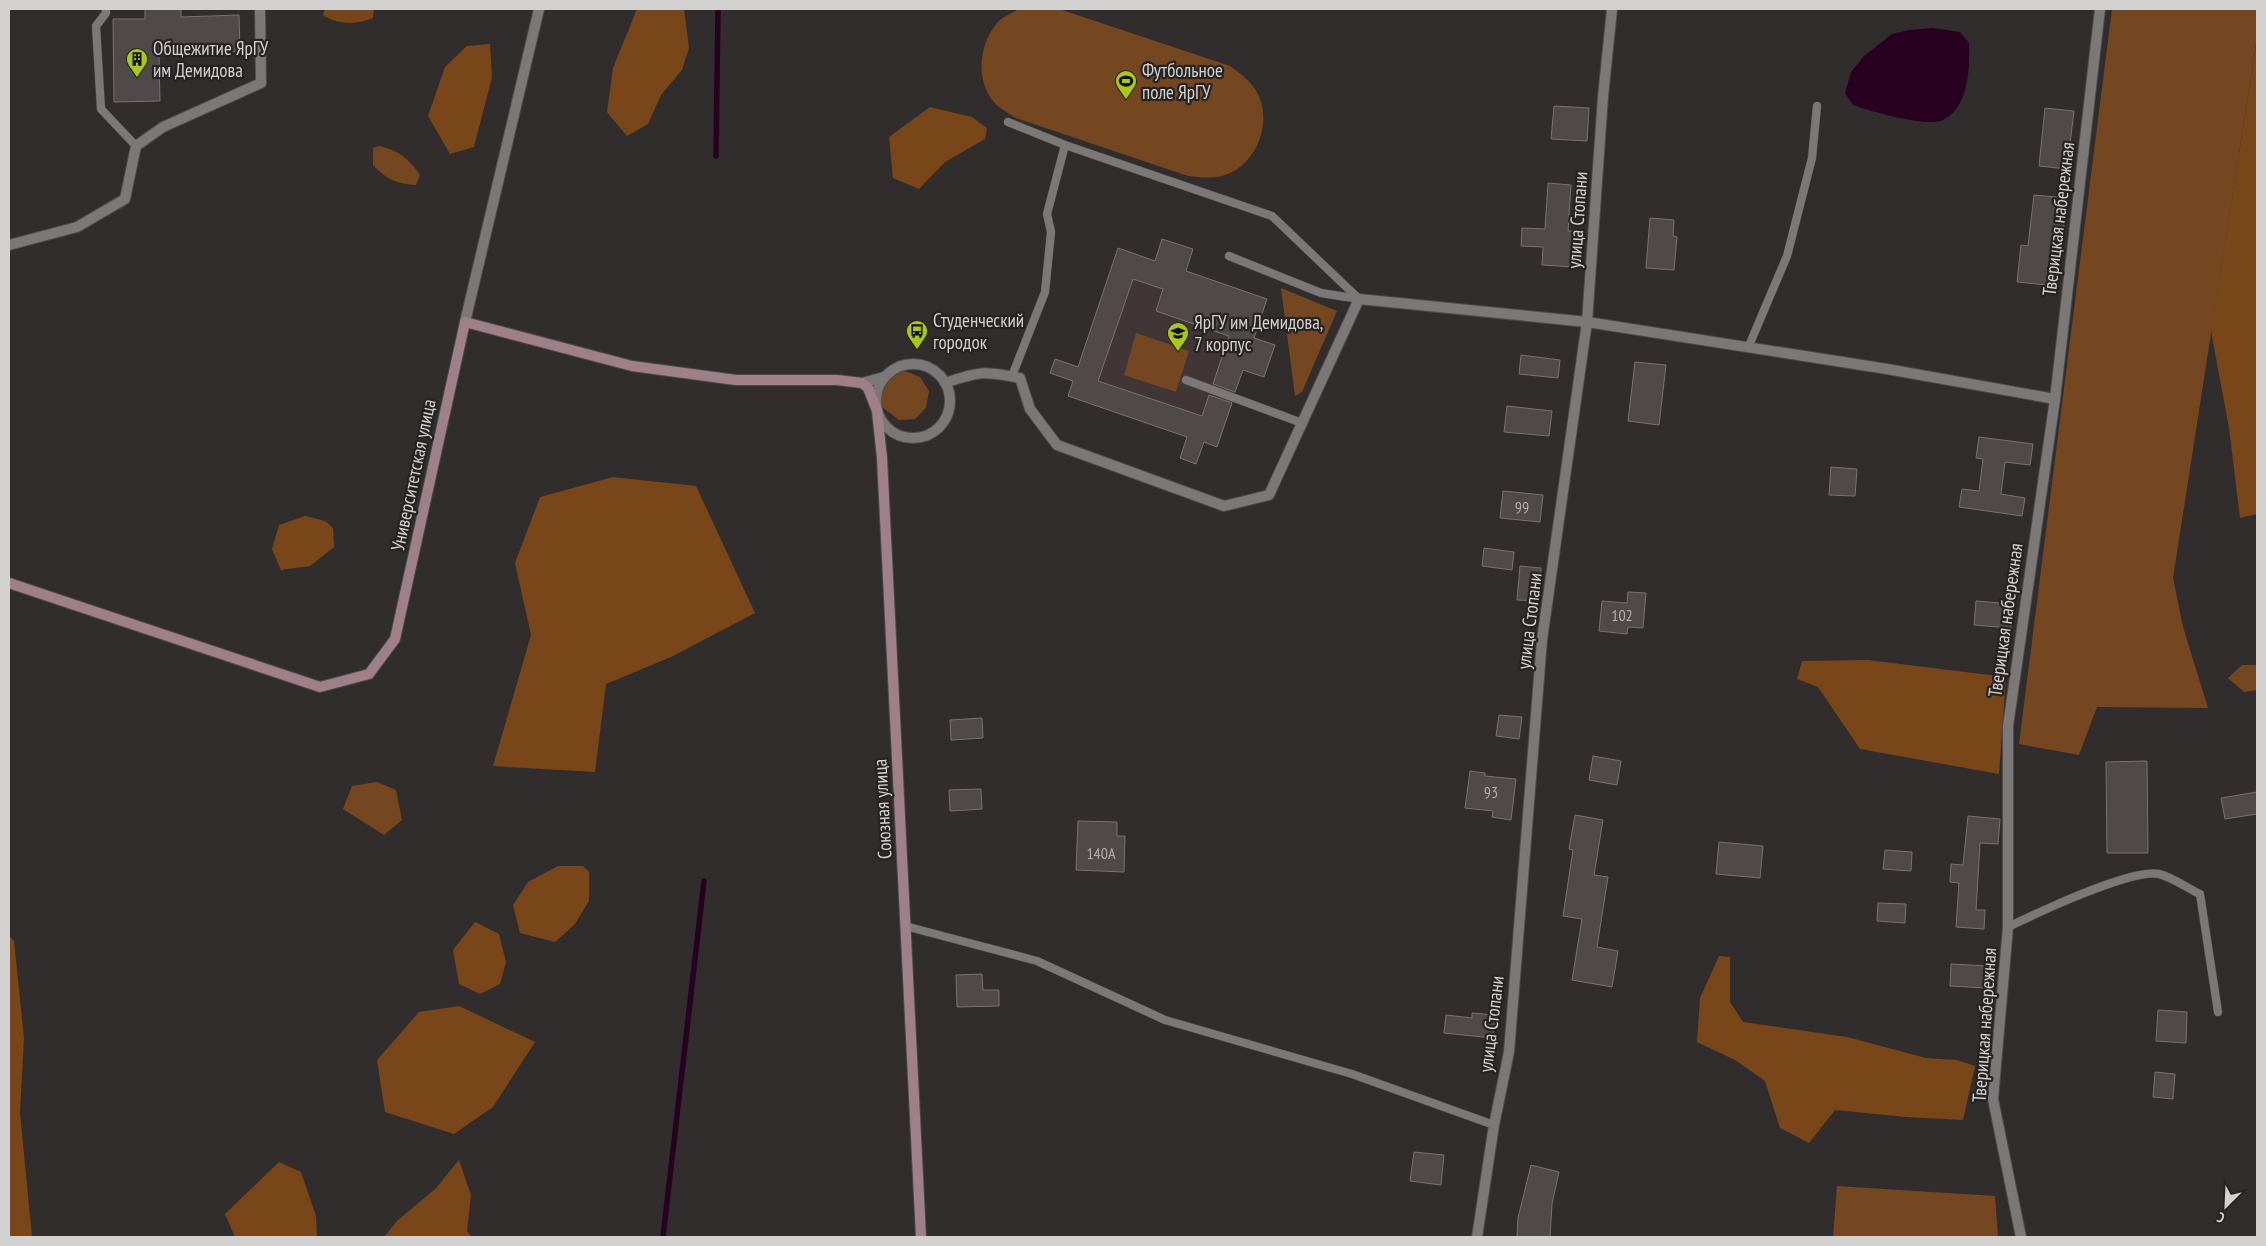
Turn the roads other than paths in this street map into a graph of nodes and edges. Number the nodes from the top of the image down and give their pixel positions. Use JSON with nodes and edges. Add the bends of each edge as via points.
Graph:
{"nodes":[{"id":1,"x":106,"y":9,"type":"edge"},
{"id":2,"x":260,"y":9,"type":"edge"},
{"id":3,"x":539,"y":9,"type":"edge"},
{"id":4,"x":1612,"y":9,"type":"edge"},
{"id":5,"x":2100,"y":9,"type":"edge"},
{"id":6,"x":1816,"y":106,"type":"dead end"},
{"id":7,"x":1008,"y":122,"type":"dead end"},
{"id":8,"x":1065,"y":145,"type":"junction"},
{"id":9,"x":136,"y":146,"type":"junction"},
{"id":10,"x":9,"y":245,"type":"edge"},
{"id":11,"x":1230,"y":256,"type":"dead end"},
{"id":12,"x":1359,"y":299,"type":"junction"},
{"id":13,"x":465,"y":322,"type":"junction"},
{"id":14,"x":1587,"y":322,"type":"junction"},
{"id":15,"x":1748,"y":348,"type":"junction"},
{"id":16,"x":1012,"y":376,"type":"junction"},
{"id":17,"x":884,"y":377,"type":"junction"},
{"id":18,"x":1186,"y":380,"type":"dead end"},
{"id":19,"x":862,"y":383,"type":"junction"},
{"id":20,"x":945,"y":383,"type":"junction"},
{"id":21,"x":2055,"y":399,"type":"junction"},
{"id":22,"x":877,"y":411,"type":"junction"},
{"id":23,"x":1302,"y":423,"type":"junction"},
{"id":24,"x":9,"y":583,"type":"edge"},
{"id":25,"x":905,"y":926,"type":"junction"},
{"id":26,"x":2008,"y":927,"type":"junction"},
{"id":27,"x":2218,"y":1012,"type":"dead end"},
{"id":28,"x":1494,"y":1125,"type":"junction"},
{"id":29,"x":921,"y":1237,"type":"edge"},
{"id":30,"x":1477,"y":1237,"type":"edge"},
{"id":31,"x":2021,"y":1237,"type":"edge"}],
"edges":[{"from":1,"to":9,"type":"lane","via":[[96,26],[101,109]]},
{"from":2,"to":9,"type":"street","via":[[261,83],[163,127]]},
{"from":3,"to":13,"type":"street"},
{"from":4,"to":14,"type":"street","name":"улица Стопани"},
{"from":5,"to":21,"type":"street","name":"Тверицкая набережная"},
{"from":6,"to":15,"type":"lane","via":[[1812,158],[1787,256]]},
{"from":7,"to":8,"type":"lane"},
{"from":8,"to":12,"type":"lane","via":[[1272,216]]},
{"from":8,"to":16,"type":"lane","via":[[1047,214],[1051,232],[1045,292]]},
{"from":9,"to":10,"type":"street","via":[[125,199],[77,227]]},
{"from":11,"to":12,"type":"lane","via":[[1321,293]]},
{"from":12,"to":14,"type":"street"},
{"from":12,"to":23,"type":"street"},
{"from":13,"to":19,"type":"street","via":[[632,366],[736,380]]},
{"from":13,"to":24,"type":"street","name":"Университетская улица","via":[[395,638],[369,674],[320,687]]},
{"from":14,"to":15,"type":"street"},
{"from":14,"to":28,"type":"street","name":"улица Стопани","via":[[1542,640],[1509,1052]]},
{"from":15,"to":21,"type":"street"},
{"from":16,"to":20,"type":"street","via":[[977,372]]},
{"from":16,"to":23,"type":"street","via":[[1020,378],[1030,409],[1057,445],[1224,506],[1269,495]]},
{"from":17,"to":19,"type":"street"},
{"from":17,"to":20,"type":"street","via":[[898,367],[916,364],[928,367]]},
{"from":17,"to":22,"type":"street","via":[[877,394]]},
{"from":18,"to":23,"type":"lane"},
{"from":19,"to":22,"type":"street","name":"Союзная улица","via":[[868,388]]},
{"from":20,"to":22,"type":"street","via":[[949,406],[945,418],[926,435],[902,436],[882,422]]},
{"from":21,"to":26,"type":"street","name":"Тверицкая набережная","via":[[2008,726]]},
{"from":22,"to":25,"type":"street","name":"Союзная улица"},
{"from":25,"to":28,"type":"lane","via":[[1037,961],[1165,1020],[1352,1074]]},
{"from":25,"to":29,"type":"street","name":"Союзная улица"},
{"from":26,"to":27,"type":"lane","via":[[2072,897],[2138,876],[2158,874],[2200,894]]},
{"from":26,"to":31,"type":"street","name":"Тверицкая набережная","via":[[1993,1099]]},
{"from":28,"to":30,"type":"street","name":"улица Стопани"}]}
